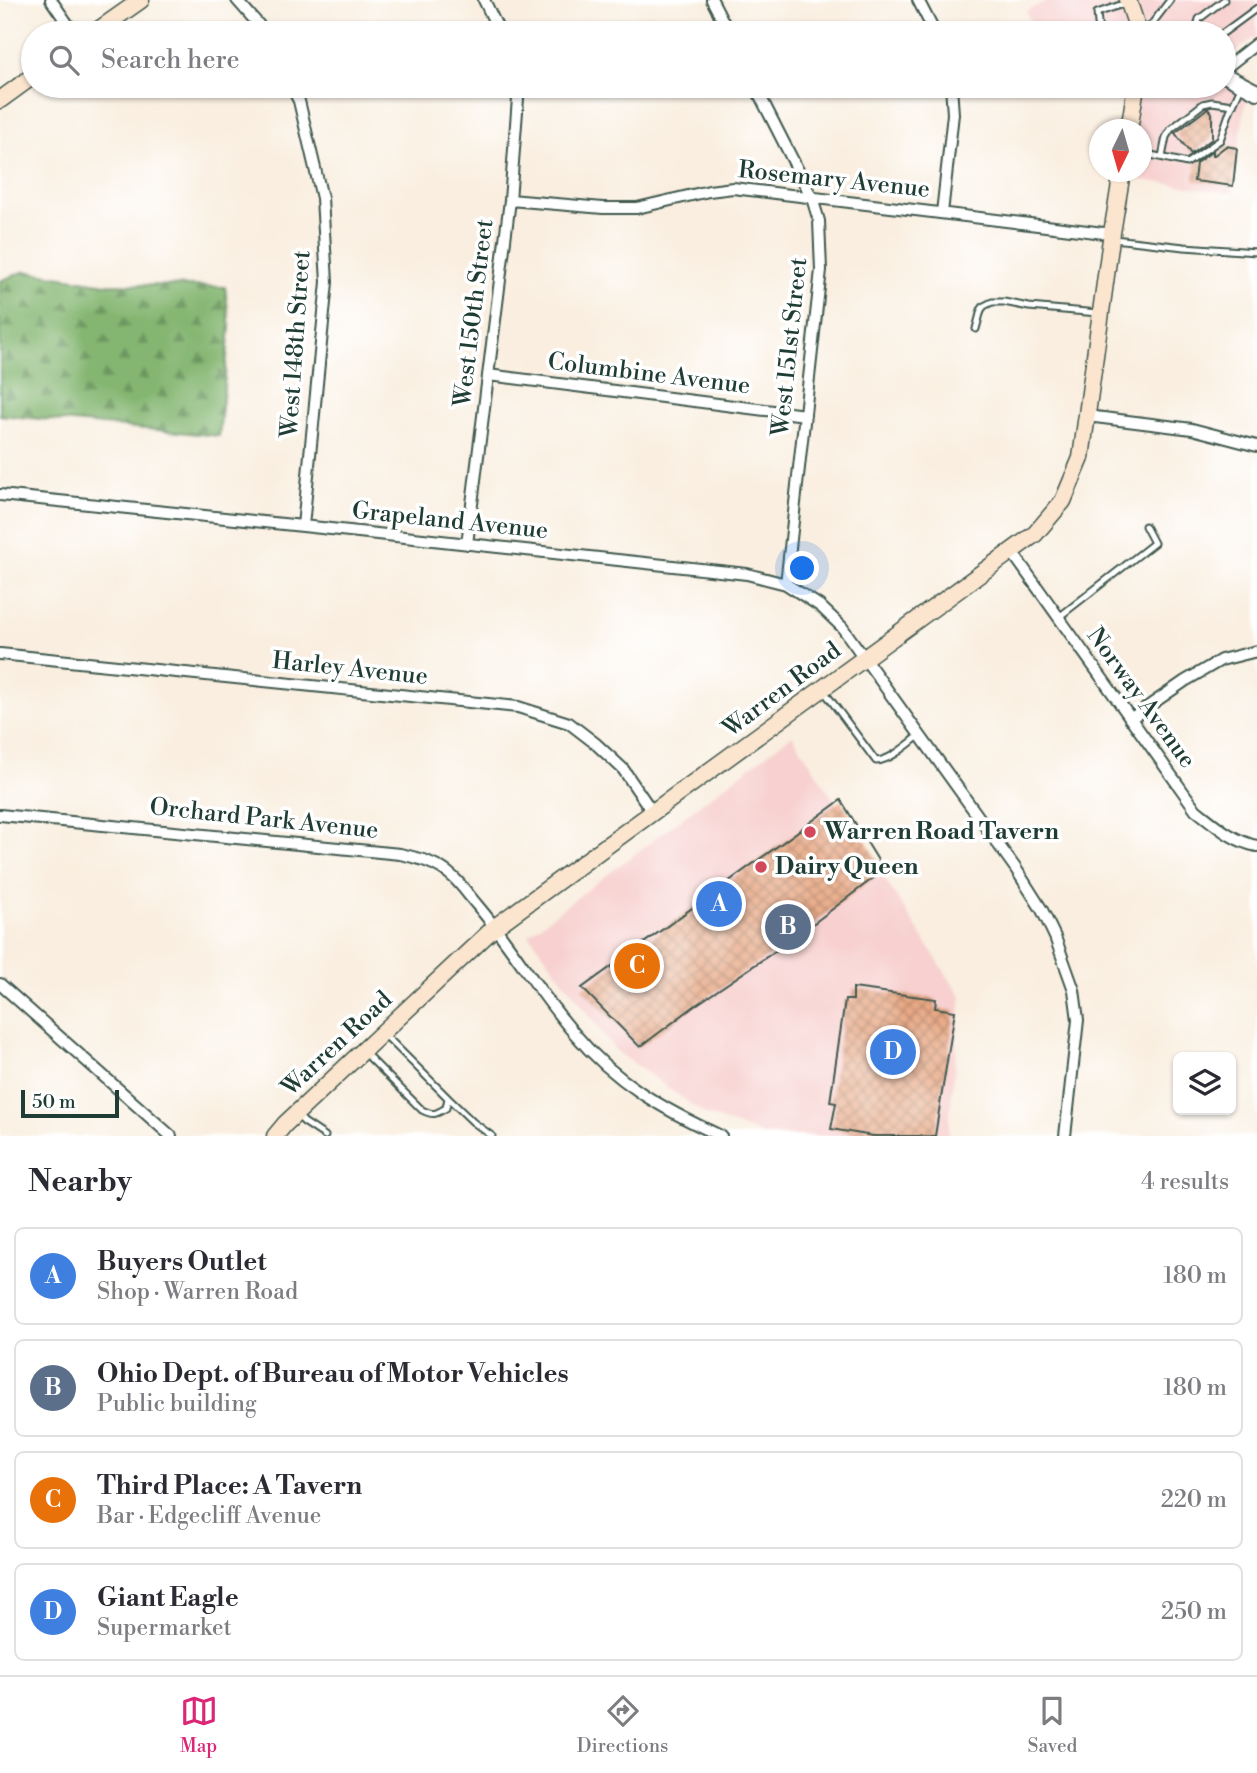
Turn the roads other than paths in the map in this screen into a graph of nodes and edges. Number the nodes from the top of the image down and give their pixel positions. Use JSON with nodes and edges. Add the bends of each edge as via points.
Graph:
{"nodes":[{"id":1,"x":51,"y":0,"type":"edge"},
{"id":2,"x":141,"y":0,"type":"edge"},
{"id":3,"x":237,"y":0,"type":"edge"},
{"id":4,"x":484,"y":0,"type":"edge"},
{"id":5,"x":712,"y":0,"type":"edge"},
{"id":6,"x":918,"y":0,"type":"edge"},
{"id":7,"x":1170,"y":0,"type":"edge"},
{"id":8,"x":1224,"y":0,"type":"edge"},
{"id":9,"x":1128,"y":1,"type":"edge"},
{"id":10,"x":1257,"y":8,"type":"edge"},
{"id":11,"x":66,"y":21,"type":"edge"},
{"id":12,"x":111,"y":21,"type":"edge"},
{"id":13,"x":255,"y":21,"type":"edge"},
{"id":14,"x":494,"y":21,"type":"edge"},
{"id":15,"x":723,"y":21,"type":"edge"},
{"id":16,"x":929,"y":21,"type":"edge"},
{"id":17,"x":1098,"y":21,"type":"edge"},
{"id":18,"x":1135,"y":21,"type":"edge"},
{"id":19,"x":1154,"y":21,"type":"edge"},
{"id":20,"x":1198,"y":21,"type":"edge"},
{"id":21,"x":1236,"y":23,"type":"edge"},
{"id":22,"x":1257,"y":43,"type":"edge"},
{"id":23,"x":1236,"y":60,"type":"edge"},
{"id":24,"x":1236,"y":81,"type":"edge"},
{"id":25,"x":21,"y":85,"type":"edge"},
{"id":26,"x":1243,"y":85,"type":"junction"},
{"id":27,"x":1257,"y":92,"type":"edge"},
{"id":28,"x":297,"y":98,"type":"edge"},
{"id":29,"x":518,"y":98,"type":"edge"},
{"id":30,"x":761,"y":98,"type":"edge"},
{"id":31,"x":952,"y":98,"type":"edge"},
{"id":32,"x":1134,"y":98,"type":"edge"},
{"id":33,"x":0,"y":100,"type":"edge"},
{"id":34,"x":1233,"y":105,"type":"junction"},
{"id":35,"x":1131,"y":119,"type":"edge"},
{"id":36,"x":1152,"y":155,"type":"edge"},
{"id":37,"x":1161,"y":157,"type":"junction"},
{"id":38,"x":1120,"y":182,"type":"edge"},
{"id":39,"x":812,"y":198,"type":"junction"},
{"id":40,"x":510,"y":200,"type":"junction"},
{"id":41,"x":942,"y":213,"type":"junction"},
{"id":42,"x":1112,"y":236,"type":"junction"},
{"id":43,"x":1257,"y":252,"type":"edge"},
{"id":44,"x":1101,"y":313,"type":"junction"},
{"id":45,"x":976,"y":329,"type":"dead end"},
{"id":46,"x":488,"y":375,"type":"junction"},
{"id":47,"x":804,"y":415,"type":"junction"},
{"id":48,"x":1087,"y":416,"type":"junction"},
{"id":49,"x":1257,"y":446,"type":"edge"},
{"id":50,"x":0,"y":495,"type":"edge"},
{"id":51,"x":303,"y":526,"type":"junction"},
{"id":52,"x":1145,"y":526,"type":"dead end"},
{"id":53,"x":467,"y":544,"type":"junction"},
{"id":54,"x":1012,"y":552,"type":"junction"},
{"id":55,"x":786,"y":584,"type":"junction"},
{"id":56,"x":1058,"y":618,"type":"junction"},
{"id":57,"x":1257,"y":651,"type":"edge"},
{"id":58,"x":0,"y":654,"type":"edge"},
{"id":59,"x":863,"y":658,"type":"junction"},
{"id":60,"x":822,"y":688,"type":"junction"},
{"id":61,"x":1130,"y":719,"type":"junction"},
{"id":62,"x":919,"y":736,"type":"junction"},
{"id":63,"x":653,"y":813,"type":"junction"},
{"id":64,"x":0,"y":815,"type":"edge"},
{"id":65,"x":1257,"y":846,"type":"edge"},
{"id":66,"x":495,"y":927,"type":"junction"},
{"id":67,"x":0,"y":984,"type":"edge"},
{"id":68,"x":383,"y":1032,"type":"junction"},
{"id":69,"x":363,"y":1051,"type":"junction"},
{"id":70,"x":449,"y":1098,"type":"junction"},
{"id":71,"x":296,"y":1114,"type":"junction"},
{"id":72,"x":171,"y":1136,"type":"edge"},
{"id":73,"x":275,"y":1136,"type":"edge"},
{"id":74,"x":325,"y":1136,"type":"edge"},
{"id":75,"x":492,"y":1136,"type":"edge"},
{"id":76,"x":721,"y":1136,"type":"edge"},
{"id":77,"x":1065,"y":1136,"type":"edge"}],
"edges":[{"from":1,"to":11,"type":"street"},
{"from":2,"to":12,"type":"main road"},
{"from":3,"to":13,"type":"street"},
{"from":4,"to":14,"type":"street"},
{"from":5,"to":15,"type":"street"},
{"from":6,"to":16,"type":"street"},
{"from":7,"to":19,"type":"lane"},
{"from":8,"to":20,"type":"lane"},
{"from":9,"to":17,"type":"lane","via":[[1097,13]]},
{"from":9,"to":18,"type":"main road"},
{"from":10,"to":21,"type":"lane"},
{"from":22,"to":23,"type":"street"},
{"from":24,"to":26,"type":"street"},
{"from":25,"to":33,"type":"main road"},
{"from":26,"to":27,"type":"street"},
{"from":26,"to":34,"type":"lane"},
{"from":28,"to":51,"type":"street","name":"West 148th Street","via":[[322,198],[327,282]]},
{"from":29,"to":40,"type":"street","name":"West 150th Street"},
{"from":30,"to":39,"type":"street","name":"West 151st Street"},
{"from":31,"to":41,"type":"street"},
{"from":32,"to":35,"type":"main road"},
{"from":34,"to":37,"type":"lane","via":[[1203,104],[1171,129]]},
{"from":34,"to":37,"type":"lane","via":[[1220,140],[1187,163]]},
{"from":36,"to":37,"type":"lane"},
{"from":38,"to":42,"type":"main road","name":"Warren Road"},
{"from":39,"to":40,"type":"street","name":"Rosemary Avenue","via":[[733,188],[636,208]]},
{"from":39,"to":41,"type":"street","name":"Rosemary Avenue"},
{"from":39,"to":47,"type":"street","name":"West 151st Street","via":[[819,221],[821,270]]},
{"from":40,"to":46,"type":"street","name":"West 150th Street"},
{"from":41,"to":42,"type":"street","name":"Rosemary Avenue"},
{"from":42,"to":43,"type":"lane"},
{"from":42,"to":44,"type":"main road","name":"Warren Road"},
{"from":44,"to":45,"type":"lane","via":[[992,302],[981,310]]},
{"from":44,"to":48,"type":"main road","name":"Warren Road"},
{"from":46,"to":47,"type":"street","name":"Columbine Avenue"},
{"from":46,"to":53,"type":"street","name":"West 150th Street"},
{"from":47,"to":55,"type":"street","name":"West 151st Street"},
{"from":48,"to":49,"type":"street","via":[[1192,429]]},
{"from":48,"to":54,"type":"main road","name":"Warren Road","via":[[1081,458],[1063,501],[1035,534]]},
{"from":50,"to":51,"type":"street","name":"Grapeland Avenue"},
{"from":51,"to":53,"type":"street","name":"Grapeland Avenue"},
{"from":52,"to":56,"type":"lane","via":[[1154,543]]},
{"from":53,"to":55,"type":"street","name":"Grapeland Avenue","via":[[747,574]]},
{"from":54,"to":56,"type":"street","name":"Norway Avenue"},
{"from":54,"to":59,"type":"main road","name":"Warren Road"},
{"from":55,"to":59,"type":"street","name":"Grapeland Avenue","via":[[842,627]]},
{"from":56,"to":61,"type":"street","name":"Norway Avenue"},
{"from":57,"to":61,"type":"street","via":[[1221,660]]},
{"from":58,"to":63,"type":"street","name":"Harley Avenue","via":[[518,707],[569,723],[595,743],[624,769]]},
{"from":59,"to":60,"type":"main road","name":"Warren Road"},
{"from":59,"to":62,"type":"street","name":"Grapeland Avenue"},
{"from":60,"to":62,"type":"lane","via":[[876,761]]},
{"from":60,"to":63,"type":"main road","name":"Warren Road"},
{"from":61,"to":65,"type":"street","name":"Norway Avenue","via":[[1196,810],[1226,833]]},
{"from":62,"to":77,"type":"street","name":"Grapeland Avenue","via":[[1016,869],[1055,937],[1074,990],[1078,1020]]},
{"from":63,"to":66,"type":"main road","name":"Warren Road"},
{"from":64,"to":66,"type":"street","name":"Orchard Park Avenue","via":[[400,854],[425,860],[452,876]]},
{"from":66,"to":68,"type":"main road","name":"Warren Road"},
{"from":66,"to":76,"type":"street","name":"Orchard Park Avenue","via":[[574,1034],[608,1069],[672,1113]]},
{"from":67,"to":72,"type":"street"},
{"from":68,"to":69,"type":"main road","name":"Warren Road"},
{"from":68,"to":70,"type":"lane"},
{"from":69,"to":70,"type":"lane","via":[[422,1110],[436,1114],[446,1108]]},
{"from":69,"to":71,"type":"main road","name":"Warren Road"},
{"from":70,"to":75,"type":"lane"},
{"from":71,"to":73,"type":"main road","name":"Warren Road"},
{"from":71,"to":74,"type":"lane"}]}
